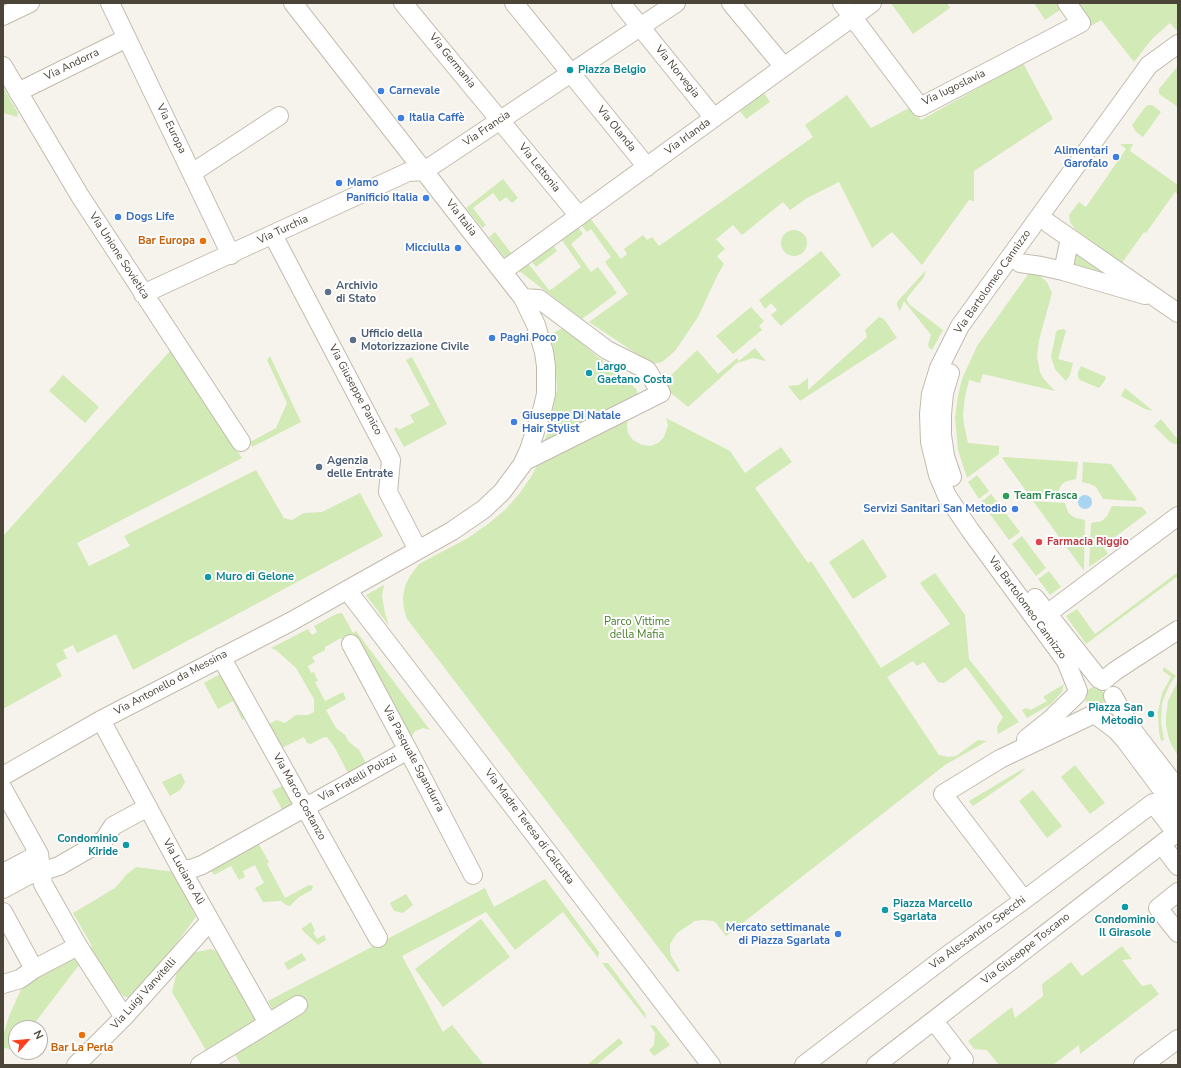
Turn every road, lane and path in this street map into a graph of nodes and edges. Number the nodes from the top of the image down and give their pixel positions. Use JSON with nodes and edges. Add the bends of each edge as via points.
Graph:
{"nodes":[{"id":1,"x":30,"y":3,"type":"edge"},
{"id":2,"x":110,"y":3,"type":"edge"},
{"id":3,"x":295,"y":3,"type":"edge"},
{"id":4,"x":403,"y":3,"type":"edge"},
{"id":5,"x":514,"y":3,"type":"edge"},
{"id":6,"x":621,"y":3,"type":"edge"},
{"id":7,"x":676,"y":3,"type":"edge"},
{"id":8,"x":731,"y":3,"type":"edge"},
{"id":9,"x":842,"y":3,"type":"edge"},
{"id":10,"x":872,"y":3,"type":"edge"},
{"id":11,"x":1067,"y":3,"type":"edge"},
{"id":12,"x":3,"y":16,"type":"edge"},
{"id":13,"x":853,"y":17,"type":"junction"},
{"id":14,"x":640,"y":26,"type":"junction"},
{"id":15,"x":127,"y":38,"type":"junction"},
{"id":16,"x":1178,"y":45,"type":"edge"},
{"id":17,"x":3,"y":66,"type":"edge"},
{"id":18,"x":784,"y":67,"type":"junction"},
{"id":19,"x":570,"y":73,"type":"junction"},
{"id":20,"x":18,"y":92,"type":"junction"},
{"id":21,"x":279,"y":116,"type":"dead end"},
{"id":22,"x":714,"y":118,"type":"junction"},
{"id":23,"x":500,"y":120,"type":"junction"},
{"id":24,"x":647,"y":167,"type":"junction"},
{"id":25,"x":424,"y":171,"type":"junction"},
{"id":26,"x":192,"y":173,"type":"junction"},
{"id":27,"x":579,"y":216,"type":"junction"},
{"id":28,"x":1048,"y":223,"type":"junction"},
{"id":29,"x":273,"y":235,"type":"junction"},
{"id":30,"x":1070,"y":238,"type":"junction"},
{"id":31,"x":231,"y":254,"type":"junction"},
{"id":32,"x":1020,"y":263,"type":"junction"},
{"id":33,"x":503,"y":271,"type":"junction"},
{"id":34,"x":1063,"y":271,"type":"junction"},
{"id":35,"x":143,"y":294,"type":"junction"},
{"id":36,"x":523,"y":298,"type":"junction"},
{"id":37,"x":1156,"y":298,"type":"junction"},
{"id":38,"x":1178,"y":313,"type":"edge"},
{"id":39,"x":241,"y":442,"type":"dead end"},
{"id":40,"x":525,"y":461,"type":"junction"},
{"id":41,"x":1178,"y":516,"type":"edge"},
{"id":42,"x":418,"y":550,"type":"junction"},
{"id":43,"x":344,"y":592,"type":"junction"},
{"id":44,"x":1047,"y":614,"type":"junction"},
{"id":45,"x":1178,"y":630,"type":"edge"},
{"id":46,"x":350,"y":644,"type":"dead end"},
{"id":47,"x":221,"y":656,"type":"junction"},
{"id":48,"x":1101,"y":680,"type":"junction"},
{"id":49,"x":1078,"y":693,"type":"junction"},
{"id":50,"x":1113,"y":696,"type":"junction"},
{"id":51,"x":1094,"y":715,"type":"junction"},
{"id":52,"x":101,"y":720,"type":"junction"},
{"id":53,"x":408,"y":750,"type":"junction"},
{"id":54,"x":1000,"y":759,"type":"junction"},
{"id":55,"x":3,"y":776,"type":"edge"},
{"id":56,"x":3,"y":789,"type":"edge"},
{"id":57,"x":1178,"y":789,"type":"edge"},
{"id":58,"x":1153,"y":802,"type":"joint"},
{"id":59,"x":148,"y":807,"type":"junction"},
{"id":60,"x":305,"y":807,"type":"junction"},
{"id":61,"x":1178,"y":811,"type":"edge"},
{"id":62,"x":1162,"y":845,"type":"junction"},
{"id":63,"x":38,"y":854,"type":"junction"},
{"id":64,"x":1178,"y":866,"type":"edge"},
{"id":65,"x":181,"y":870,"type":"junction"},
{"id":66,"x":41,"y":872,"type":"junction"},
{"id":67,"x":3,"y":873,"type":"edge"},
{"id":68,"x":473,"y":875,"type":"dead end"},
{"id":69,"x":3,"y":889,"type":"edge"},
{"id":70,"x":1178,"y":892,"type":"edge"},
{"id":71,"x":1024,"y":900,"type":"junction"},
{"id":72,"x":3,"y":912,"type":"edge"},
{"id":73,"x":210,"y":921,"type":"junction"},
{"id":74,"x":1178,"y":933,"type":"edge"},
{"id":75,"x":378,"y":938,"type":"dead end"},
{"id":76,"x":78,"y":946,"type":"junction"},
{"id":77,"x":34,"y":969,"type":"junction"},
{"id":78,"x":3,"y":984,"type":"edge"},
{"id":79,"x":298,"y":1005,"type":"dead end"},
{"id":80,"x":124,"y":1017,"type":"junction"},
{"id":81,"x":934,"y":1021,"type":"junction"},
{"id":82,"x":268,"y":1023,"type":"junction"},
{"id":83,"x":1178,"y":1039,"type":"edge"},
{"id":84,"x":76,"y":1065,"type":"edge"},
{"id":85,"x":200,"y":1065,"type":"edge"},
{"id":86,"x":698,"y":1065,"type":"edge"},
{"id":87,"x":711,"y":1065,"type":"edge"},
{"id":88,"x":804,"y":1065,"type":"edge"},
{"id":89,"x":876,"y":1065,"type":"edge"},
{"id":90,"x":957,"y":1065,"type":"edge"},
{"id":91,"x":1143,"y":1065,"type":"edge"}],
"edges":[{"from":1,"to":12,"type":"street"},
{"from":2,"to":15,"type":"street","name":"Via Europa"},
{"from":3,"to":25,"type":"street","name":"Via Italia"},
{"from":4,"to":23,"type":"street","name":"Via Germania"},
{"from":5,"to":19,"type":"street","name":"Via Olanda"},
{"from":6,"to":14,"type":"street","name":"Via Norvegia"},
{"from":7,"to":14,"type":"street","name":"Via Francia"},
{"from":8,"to":18,"type":"street"},
{"from":9,"to":13,"type":"street","name":"Via Iugoslavia"},
{"from":10,"to":13,"type":"street","name":"Via Irlanda"},
{"from":11,"to":13,"type":"street","name":"Via Iugoslavia","via":[[1081,23],[920,107]]},
{"from":13,"to":18,"type":"street","name":"Via Irlanda"},
{"from":14,"to":19,"type":"street","name":"Via Francia"},
{"from":14,"to":22,"type":"street","name":"Via Norvegia"},
{"from":15,"to":20,"type":"street","name":"Via Andorra"},
{"from":15,"to":26,"type":"street","name":"Via Europa"},
{"from":16,"to":28,"type":"street","name":"Via Bartolomeo Cannizzo"},
{"from":16,"to":49,"type":"street","name":"Via Bartolomeo Cannizzo","via":[[1149,65],[960,326],[938,368],[931,394],[930,442],[938,475],[947,496],[1066,661]]},
{"from":17,"to":20,"type":"street","name":"Via Unione Sovietica"},
{"from":18,"to":22,"type":"street","name":"Via Irlanda"},
{"from":19,"to":23,"type":"street","name":"Via Francia"},
{"from":19,"to":24,"type":"street","name":"Via Olanda"},
{"from":20,"to":35,"type":"street","name":"Via Unione Sovietica","via":[[80,196]]},
{"from":21,"to":26,"type":"street"},
{"from":22,"to":24,"type":"street","name":"Via Irlanda"},
{"from":23,"to":25,"type":"street","name":"Via Francia"},
{"from":23,"to":27,"type":"street","name":"Via Lettonia"},
{"from":24,"to":27,"type":"street","name":"Via Irlanda"},
{"from":25,"to":29,"type":"street","name":"Via Turchia","via":[[408,172]]},
{"from":25,"to":33,"type":"street","name":"Via Italia"},
{"from":26,"to":31,"type":"street","name":"Via Europa"},
{"from":27,"to":33,"type":"street","name":"Via Irlanda"},
{"from":28,"to":30,"type":"street"},
{"from":28,"to":32,"type":"street","name":"Via Bartolomeo Cannizzo"},
{"from":29,"to":31,"type":"street","name":"Via Turchia"},
{"from":29,"to":42,"type":"street","name":"Via Giuseppe Panico","via":[[391,460],[388,492]]},
{"from":30,"to":34,"type":"street"},
{"from":30,"to":37,"type":"street"},
{"from":31,"to":35,"type":"street","name":"Via Turchia"},
{"from":32,"to":34,"type":"street"},
{"from":32,"to":44,"type":"street","name":"Via Bartolomeo Cannizzo","via":[[969,331],[951,367],[944,393],[942,435],[950,474],[960,495]]},
{"from":33,"to":36,"type":"street","name":"Via Italia"},
{"from":34,"to":37,"type":"street"},
{"from":35,"to":39,"type":"street","name":"Via Unione Sovietica"},
{"from":36,"to":40,"type":"street","name":"Via Italia","via":[[536,325],[544,352],[546,380],[543,407]]},
{"from":36,"to":40,"type":"street","via":[[539,298],[607,350],[647,370],[661,393]]},
{"from":37,"to":38,"type":"street"},
{"from":40,"to":42,"type":"street","name":"Via Antonello da Messina","via":[[502,492],[484,509]]},
{"from":41,"to":44,"type":"street"},
{"from":42,"to":43,"type":"street","name":"Via Antonello da Messina"},
{"from":43,"to":47,"type":"street","name":"Via Antonello da Messina"},
{"from":43,"to":86,"type":"street","name":"Via Madre Teresa di Calcutta"},
{"from":43,"to":87,"type":"street","name":"Via Madre Teresa di Calcutta"},
{"from":44,"to":48,"type":"street","name":"Via Bartolomeo Cannizzo"},
{"from":45,"to":48,"type":"street"},
{"from":46,"to":53,"type":"street","name":"Via Pasquale Sgandurra"},
{"from":47,"to":52,"type":"street","name":"Via Antonello da Messina"},
{"from":47,"to":60,"type":"street","name":"Via Marco Costanzo"},
{"from":48,"to":49,"type":"street","via":[[1094,679],[1084,683]]},
{"from":48,"to":50,"type":"street","via":[[1112,690]]},
{"from":49,"to":51,"type":"street","via":[[1077,700],[1082,710]]},
{"from":49,"to":54,"type":"street","via":[[1052,719]]},
{"from":50,"to":51,"type":"street","via":[[1107,711]]},
{"from":50,"to":57,"type":"street","via":[[1131,728]]},
{"from":51,"to":54,"type":"street"},
{"from":51,"to":61,"type":"street","via":[[1116,730],[1125,740]]},
{"from":52,"to":55,"type":"street","name":"Via Antonello da Messina"},
{"from":52,"to":59,"type":"street","name":"Via Luciano Alì"},
{"from":53,"to":60,"type":"street","name":"Via Fratelli Polizzi"},
{"from":53,"to":68,"type":"street","name":"Via Pasquale Sgandurra"},
{"from":54,"to":71,"type":"street","via":[[943,794]]},
{"from":56,"to":63,"type":"street"},
{"from":58,"to":62,"type":"street","name":"Via Giuseppe Toscano","via":[[1176,833]]},
{"from":58,"to":71,"type":"street","name":"Via Alessandro Specchi"},
{"from":59,"to":65,"type":"street","name":"Via Luciano Alì"},
{"from":59,"to":66,"type":"street","via":[[113,826],[104,840],[59,866]]},
{"from":60,"to":65,"type":"street","name":"Via Fratelli Polizzi","via":[[202,865],[191,870]]},
{"from":60,"to":75,"type":"street","name":"Via Marco Costanzo"},
{"from":62,"to":64,"type":"street"},
{"from":62,"to":81,"type":"street","name":"Via Giuseppe Toscano"},
{"from":63,"to":66,"type":"street"},
{"from":63,"to":67,"type":"street"},
{"from":65,"to":73,"type":"street","name":"Via Luciano Alì"},
{"from":66,"to":69,"type":"street","via":[[27,876]]},
{"from":66,"to":76,"type":"street","via":[[43,884]]},
{"from":70,"to":74,"type":"street","via":[[1158,908]]},
{"from":71,"to":88,"type":"street","name":"Via Alessandro Specchi"},
{"from":72,"to":77,"type":"street"},
{"from":73,"to":80,"type":"street","name":"Via Luigi Vanvitelli"},
{"from":73,"to":82,"type":"street","name":"Via Luciano Alì"},
{"from":76,"to":77,"type":"street"},
{"from":76,"to":80,"type":"street"},
{"from":77,"to":78,"type":"street","via":[[20,979]]},
{"from":79,"to":82,"type":"street"},
{"from":80,"to":84,"type":"street","name":"Via Luigi Vanvitelli"},
{"from":81,"to":89,"type":"street","name":"Via Giuseppe Toscano"},
{"from":81,"to":90,"type":"street","via":[[964,1060]]},
{"from":82,"to":85,"type":"street"},
{"from":83,"to":91,"type":"street"}]}
